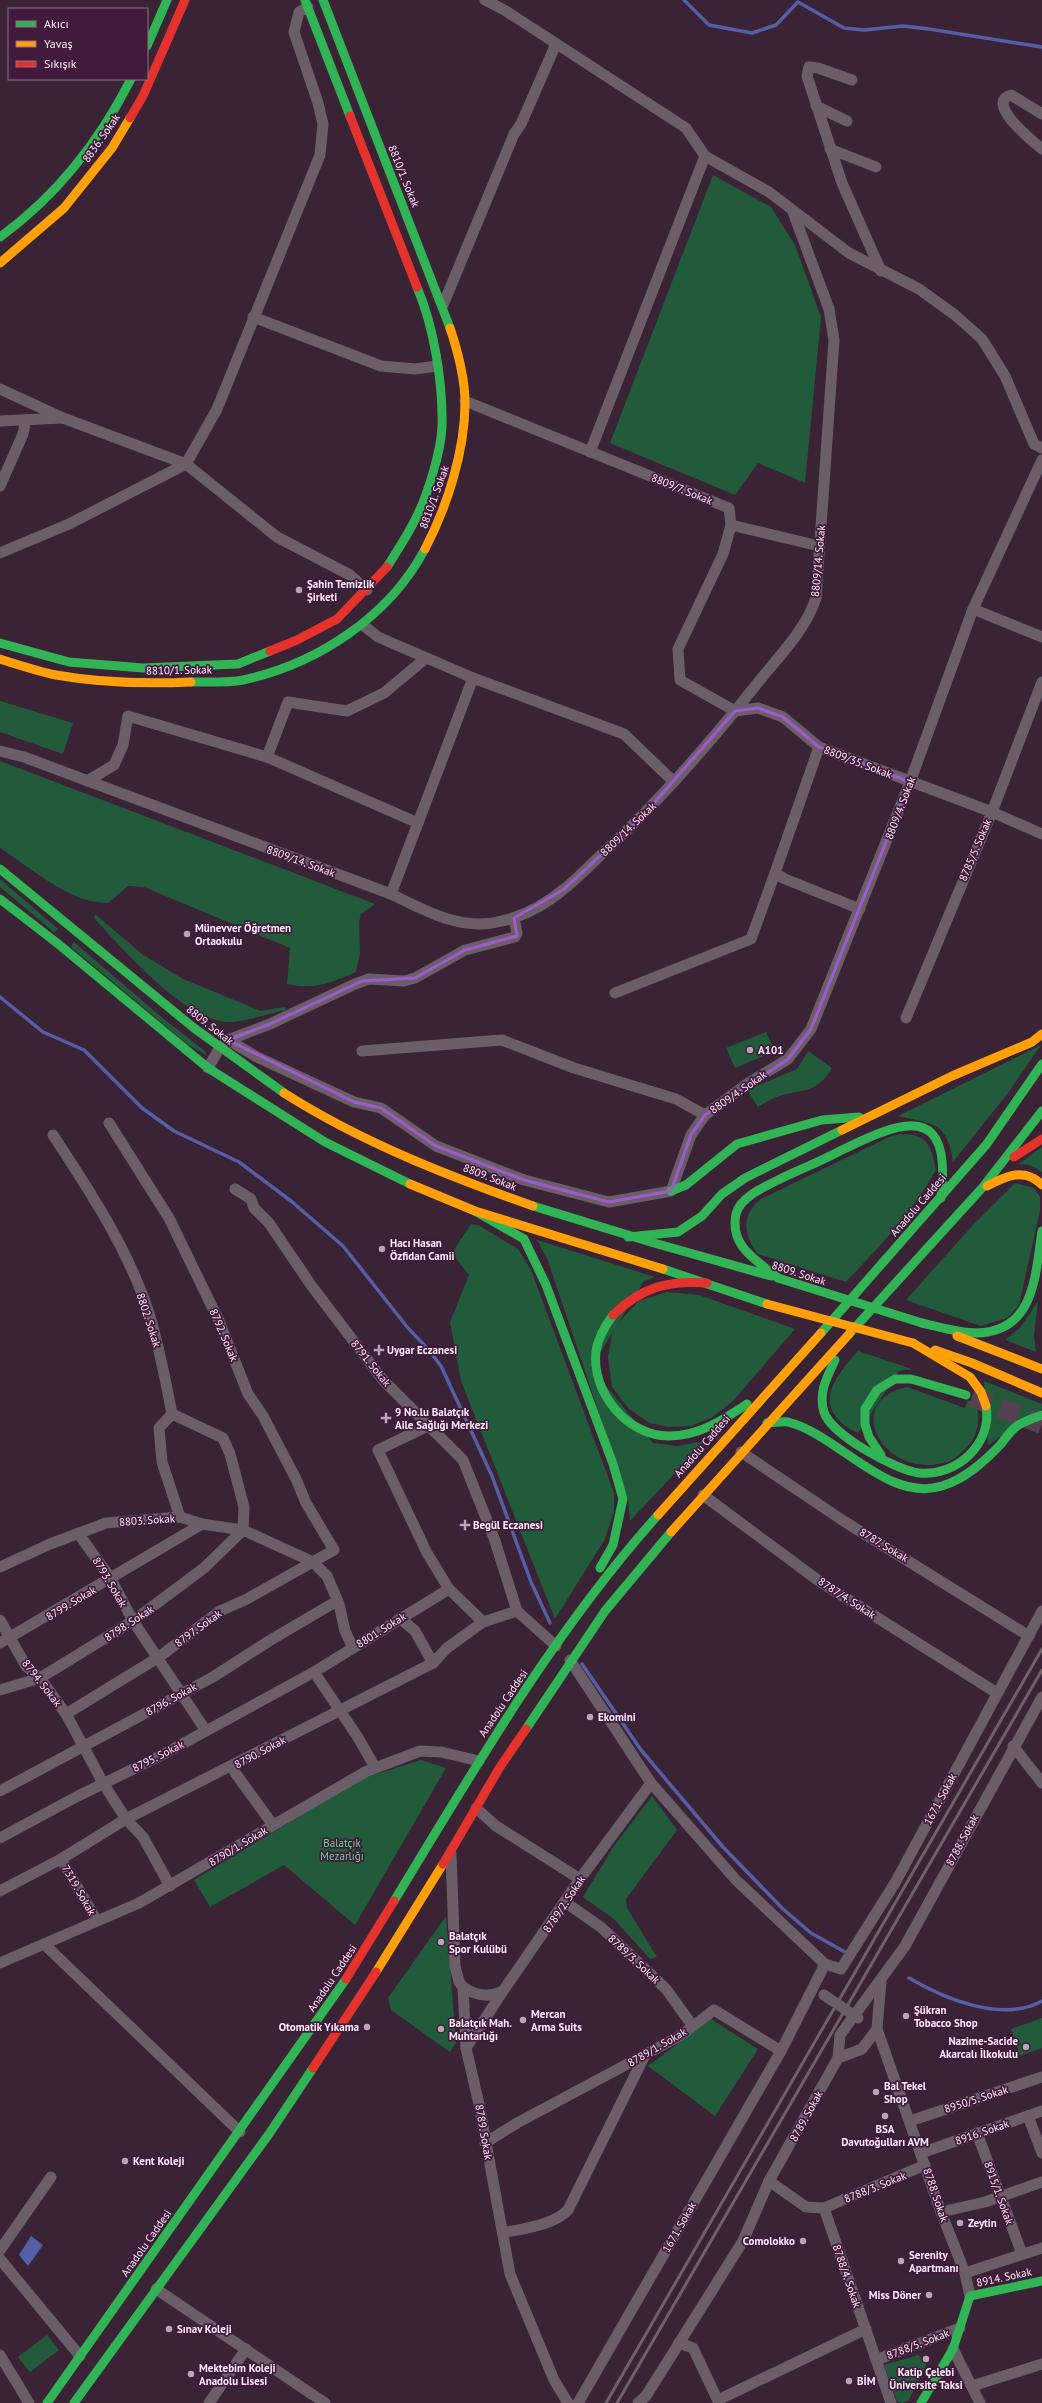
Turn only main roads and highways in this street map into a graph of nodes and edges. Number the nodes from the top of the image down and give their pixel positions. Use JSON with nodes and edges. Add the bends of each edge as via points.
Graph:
{"nodes":[{"id":1,"x":168,"y":0,"type":"edge"},
{"id":2,"x":185,"y":0,"type":"edge"},
{"id":3,"x":323,"y":0,"type":"edge"},
{"id":4,"x":307,"y":4,"type":"edge"},
{"id":5,"x":148,"y":44,"type":"edge"},
{"id":6,"x":131,"y":80,"type":"edge"},
{"id":7,"x":0,"y":237,"type":"edge"},
{"id":8,"x":0,"y":263,"type":"edge"},
{"id":9,"x":0,"y":643,"type":"edge"},
{"id":10,"x":0,"y":659,"type":"edge"},
{"id":11,"x":0,"y":869,"type":"edge"},
{"id":12,"x":0,"y":899,"type":"edge"},
{"id":13,"x":1042,"y":1034,"type":"edge"},
{"id":14,"x":1042,"y":1064,"type":"edge"},
{"id":15,"x":1042,"y":1111,"type":"edge"},
{"id":16,"x":871,"y":1116,"type":"junction"},
{"id":17,"x":1042,"y":1139,"type":"edge"},
{"id":18,"x":1004,"y":1163,"type":"junction"},
{"id":19,"x":1042,"y":1185,"type":"edge"},
{"id":20,"x":983,"y":1187,"type":"junction"},
{"id":21,"x":671,"y":1191,"type":"road end"},
{"id":22,"x":941,"y":1198,"type":"junction"},
{"id":23,"x":475,"y":1211,"type":"junction"},
{"id":24,"x":1042,"y":1231,"type":"edge"},
{"id":25,"x":628,"y":1237,"type":"junction"},
{"id":26,"x":778,"y":1278,"type":"junction"},
{"id":27,"x":707,"y":1283,"type":"junction"},
{"id":28,"x":922,"y":1323,"type":"junction"},
{"id":29,"x":842,"y":1343,"type":"junction"},
{"id":30,"x":913,"y":1343,"type":"junction"},
{"id":31,"x":1042,"y":1369,"type":"edge"},
{"id":32,"x":766,"y":1393,"type":"junction"},
{"id":33,"x":1042,"y":1393,"type":"edge"},
{"id":34,"x":966,"y":1395,"type":"tunnel mouth"},
{"id":35,"x":1042,"y":1415,"type":"edge"},
{"id":36,"x":768,"y":1423,"type":"junction"},
{"id":37,"x":883,"y":1458,"type":"junction"},
{"id":38,"x":556,"y":1646,"type":"junction"},
{"id":39,"x":1042,"y":2281,"type":"edge"},
{"id":40,"x":970,"y":2296,"type":"joint"},
{"id":41,"x":47,"y":2403,"type":"edge"},
{"id":42,"x":74,"y":2403,"type":"edge"},
{"id":43,"x":921,"y":2403,"type":"edge"}],
"edges":[{"from":1,"to":5,"type":"main road"},
{"from":2,"to":8,"type":"main road","name":"8836. Sokak","via":[[143,96],[112,148],[64,208]]},
{"from":3,"to":10,"type":"main road","name":"8810/1. Sokak","via":[[443,305],[455,344],[465,401],[458,465],[429,545],[391,598],[363,625],[322,652],[280,670],[242,680],[122,682],[62,676]]},
{"from":4,"to":9,"type":"main road","name":"8810/1. Sokak","via":[[425,306],[436,350],[442,427],[437,459],[416,519],[384,572],[337,619],[297,640],[238,664],[143,668],[69,662]]},
{"from":6,"to":7,"type":"main road","via":[[118,107],[60,186],[13,229]]},
{"from":11,"to":25,"type":"main road","name":"8809. Sokak","via":[[220,1049],[313,1110],[385,1146],[482,1189]]},
{"from":12,"to":23,"type":"main road","via":[[208,1068],[325,1142],[426,1192]]},
{"from":13,"to":16,"type":"main road","via":[[1032,1042],[952,1076]]},
{"from":14,"to":22,"type":"main road","name":"Anadolu Caddesi","via":[[986,1145]]},
{"from":15,"to":18,"type":"main road"},
{"from":16,"to":21,"type":"main road","via":[[822,1120],[737,1144],[686,1185]]},
{"from":16,"to":25,"type":"main road","via":[[745,1178],[722,1194],[702,1216],[678,1232]]},
{"from":17,"to":18,"type":"main road"},
{"from":18,"to":20,"type":"main road"},
{"from":19,"to":20,"type":"main road","via":[[1036,1177],[1026,1174],[999,1179]]},
{"from":20,"to":29,"type":"main road"},
{"from":22,"to":26,"type":"main road","via":[[943,1151],[926,1130],[920,1126],[908,1125],[885,1131],[763,1188],[743,1202],[736,1213],[738,1239],[746,1254]]},
{"from":22,"to":32,"type":"main road","name":"Anadolu Caddesi"},
{"from":23,"to":27,"type":"main road"},
{"from":23,"to":38,"type":"main road","via":[[524,1239],[546,1285],[613,1464],[623,1499],[613,1545]]},
{"from":24,"to":28,"type":"main road","via":[[1028,1304],[1019,1318],[1008,1328],[976,1333]]},
{"from":25,"to":26,"type":"main road","name":"8809. Sokak"},
{"from":26,"to":28,"type":"main road","name":"8809. Sokak","bridge":true},
{"from":27,"to":30,"type":"main road","bridge":true,"via":[[767,1304]]},
{"from":27,"to":32,"type":"main road","via":[[669,1283],[653,1288],[619,1308],[608,1320],[596,1349],[595,1362],[605,1393],[614,1408],[628,1422],[642,1431],[656,1436],[667,1436],[686,1435],[710,1428]]},
{"from":28,"to":31,"type":"main road","name":"8809. Sokak"},
{"from":29,"to":36,"type":"main road"},
{"from":29,"to":37,"type":"main road","via":[[820,1392],[824,1415],[844,1435]]},
{"from":30,"to":33,"type":"main road","via":[[972,1363]]},
{"from":30,"to":37,"type":"main road","via":[[969,1376],[978,1386],[987,1410],[988,1425],[985,1436],[970,1456],[955,1466],[931,1473],[909,1472]]},
{"from":32,"to":38,"type":"main road","name":"Anadolu Caddesi","via":[[624,1554]]},
{"from":34,"to":37,"type":"main road","via":[[911,1379],[895,1379],[877,1390],[865,1409],[865,1424],[869,1437]]},
{"from":35,"to":36,"type":"main road","via":[[1016,1427],[964,1478],[930,1489],[911,1488],[888,1480],[801,1426],[778,1420]]},
{"from":36,"to":42,"type":"main road","via":[[636,1572],[570,1660],[500,1767],[375,1975],[269,2134]]},
{"from":38,"to":41,"type":"main road","name":"Anadolu Caddesi","via":[[479,1761],[353,1969]]},
{"from":39,"to":40,"type":"main road","name":"8914. Sokak"},
{"from":40,"to":43,"type":"main road","name":"8788. Sokak","via":[[953,2349]]}]}
